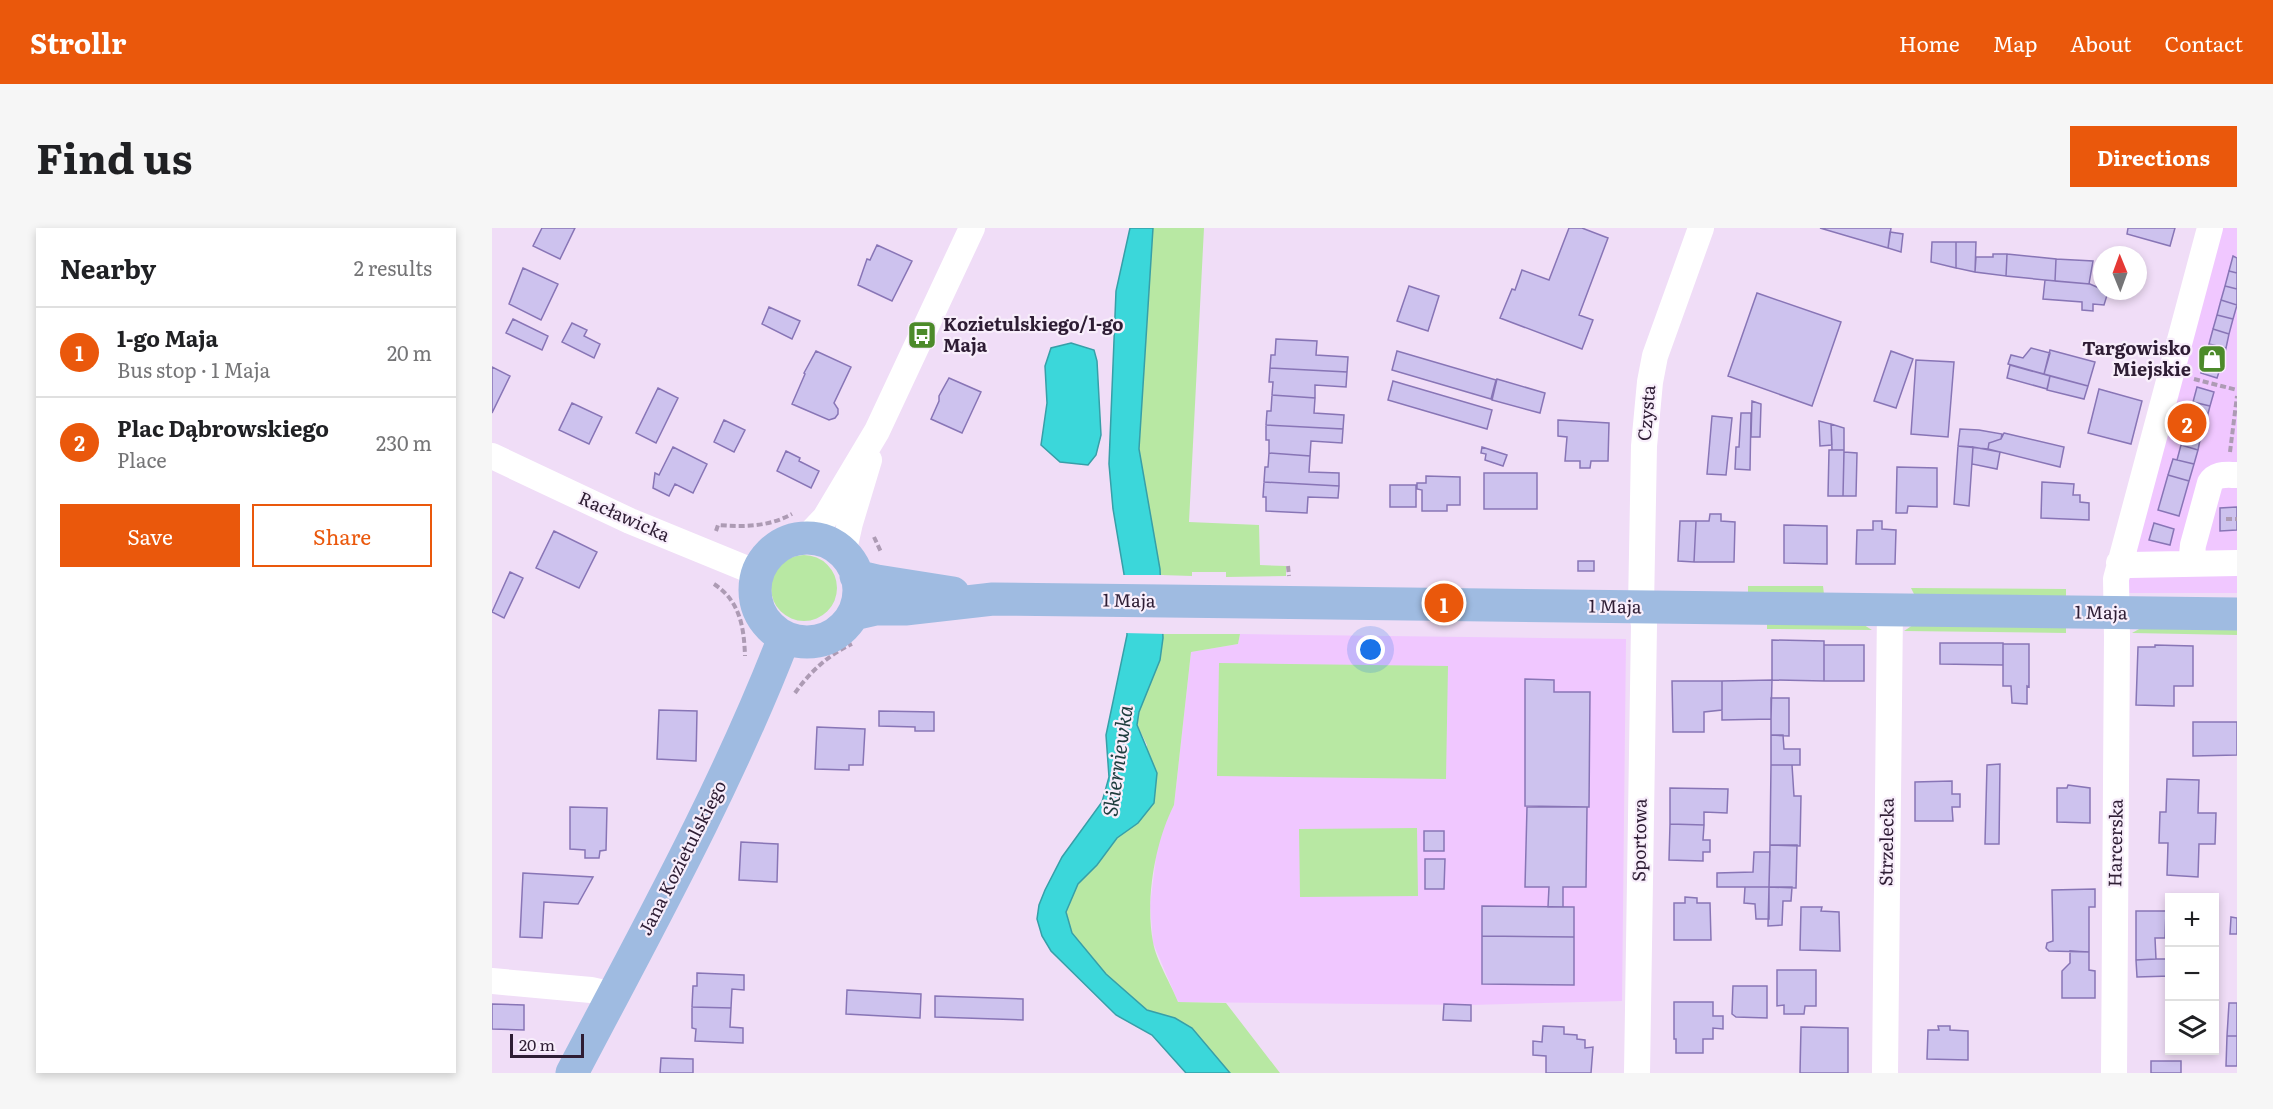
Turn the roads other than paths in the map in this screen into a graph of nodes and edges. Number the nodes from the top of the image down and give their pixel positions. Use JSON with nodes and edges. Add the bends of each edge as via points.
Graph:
{"nodes":[{"id":1,"x":972,"y":228,"type":"edge"},
{"id":2,"x":1701,"y":228,"type":"edge"},
{"id":3,"x":2210,"y":228,"type":"edge"},
{"id":4,"x":877,"y":431,"type":"junction"},
{"id":5,"x":492,"y":456,"type":"edge"},
{"id":6,"x":2232,"y":475,"type":"edge"},
{"id":7,"x":801,"y":525,"type":"junction"},
{"id":8,"x":2119,"y":563,"type":"junction"},
{"id":9,"x":2237,"y":563,"type":"edge"},
{"id":10,"x":2191,"y":564,"type":"junction"},
{"id":11,"x":850,"y":565,"type":"junction"},
{"id":12,"x":757,"y":573,"type":"junction"},
{"id":13,"x":993,"y":599,"type":"junction"},
{"id":14,"x":1641,"y":607,"type":"junction"},
{"id":15,"x":1890,"y":610,"type":"junction"},
{"id":16,"x":2116,"y":613,"type":"junction"},
{"id":17,"x":2237,"y":614,"type":"edge"},
{"id":18,"x":855,"y":628,"type":"junction"},
{"id":19,"x":784,"y":638,"type":"junction"},
{"id":20,"x":492,"y":981,"type":"edge"},
{"id":21,"x":613,"y":995,"type":"junction"},
{"id":22,"x":572,"y":1073,"type":"edge"},
{"id":23,"x":1637,"y":1073,"type":"edge"},
{"id":24,"x":1885,"y":1073,"type":"edge"},
{"id":25,"x":2114,"y":1073,"type":"edge"}],
"edges":[{"from":1,"to":4,"type":"street"},
{"from":2,"to":14,"type":"street","name":"Czysta","via":[[1655,356],[1650,382],[1644,436]]},
{"from":3,"to":8,"type":"street","name":"Harcerska"},
{"from":4,"to":7,"type":"street","via":[[825,518]]},
{"from":4,"to":11,"type":"street","via":[[850,523]]},
{"from":5,"to":12,"type":"street","name":"Racławicka","via":[[630,521]]},
{"from":6,"to":10,"type":"street","via":[[2213,478],[2210,483]]},
{"from":7,"to":11,"type":"main road","via":[[835,545]]},
{"from":7,"to":12,"type":"main road","via":[[793,540],[780,545],[761,563]]},
{"from":8,"to":10,"type":"street"},
{"from":8,"to":16,"type":"street","name":"Harcerska"},
{"from":9,"to":10,"type":"street"},
{"from":11,"to":13,"type":"main road","name":"1 Maja","via":[[877,581]]},
{"from":11,"to":18,"type":"main road","via":[[858,589]]},
{"from":12,"to":19,"type":"main road","via":[[755,596],[760,613],[770,628]]},
{"from":13,"to":14,"type":"main road","name":"1 Maja"},
{"from":13,"to":18,"type":"main road","name":"1 Maja","via":[[876,609]]},
{"from":14,"to":15,"type":"main road","name":"1 Maja"},
{"from":14,"to":23,"type":"street","name":"Sportowa","via":[[1644,625]]},
{"from":15,"to":16,"type":"main road","name":"1 Maja"},
{"from":15,"to":24,"type":"street","name":"Strzelecka"},
{"from":16,"to":17,"type":"main road","name":"1 Maja"},
{"from":16,"to":25,"type":"street","name":"Harcerska"},
{"from":18,"to":19,"type":"main road","via":[[847,624],[834,636],[818,642],[800,643]]},
{"from":19,"to":21,"type":"main road","name":"Jana Kozietulskiego","via":[[728,769]]},
{"from":20,"to":21,"type":"street"},
{"from":21,"to":22,"type":"main road","name":"Jana Kozietulskiego"}]}
